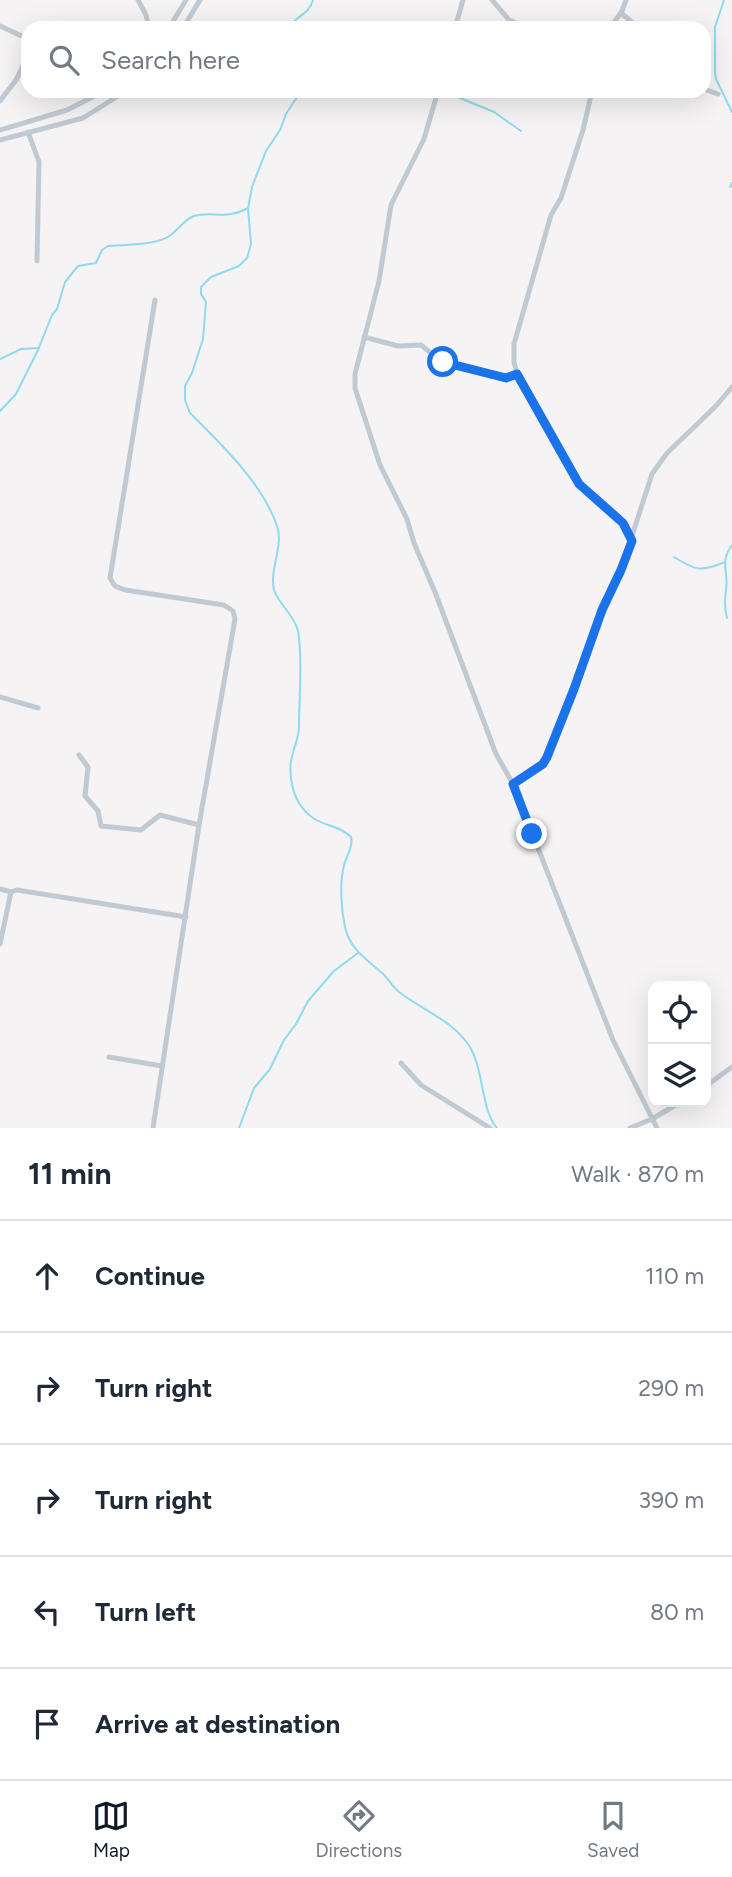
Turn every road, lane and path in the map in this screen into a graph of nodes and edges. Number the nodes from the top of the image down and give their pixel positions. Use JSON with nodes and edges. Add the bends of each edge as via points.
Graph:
{"nodes":[{"id":1,"x":138,"y":0,"type":"edge"},
{"id":2,"x":186,"y":0,"type":"edge"},
{"id":3,"x":200,"y":0,"type":"edge"},
{"id":4,"x":492,"y":0,"type":"edge"},
{"id":5,"x":626,"y":0,"type":"edge"},
{"id":6,"x":461,"y":1,"type":"edge"},
{"id":7,"x":621,"y":13,"type":"junction"},
{"id":8,"x":147,"y":21,"type":"edge"},
{"id":9,"x":173,"y":21,"type":"edge"},
{"id":10,"x":187,"y":21,"type":"edge"},
{"id":11,"x":457,"y":21,"type":"edge"},
{"id":12,"x":512,"y":21,"type":"edge"},
{"id":13,"x":615,"y":21,"type":"edge"},
{"id":14,"x":631,"y":21,"type":"edge"},
{"id":15,"x":0,"y":26,"type":"edge"},
{"id":16,"x":21,"y":36,"type":"edge"},
{"id":17,"x":21,"y":70,"type":"edge"},
{"id":18,"x":711,"y":92,"type":"edge"},
{"id":19,"x":718,"y":94,"type":"dead end"},
{"id":20,"x":90,"y":98,"type":"edge"},
{"id":21,"x":115,"y":98,"type":"edge"},
{"id":22,"x":436,"y":98,"type":"edge"},
{"id":23,"x":590,"y":98,"type":"edge"},
{"id":24,"x":0,"y":101,"type":"edge"},
{"id":25,"x":0,"y":130,"type":"edge"},
{"id":26,"x":28,"y":132,"type":"junction"},
{"id":27,"x":0,"y":141,"type":"edge"},
{"id":28,"x":37,"y":261,"type":"dead end"},
{"id":29,"x":155,"y":300,"type":"dead end"},
{"id":30,"x":364,"y":337,"type":"junction"},
{"id":31,"x":517,"y":374,"type":"junction"},
{"id":32,"x":732,"y":387,"type":"edge"},
{"id":33,"x":632,"y":541,"type":"junction"},
{"id":34,"x":0,"y":697,"type":"edge"},
{"id":35,"x":38,"y":708,"type":"dead end"},
{"id":36,"x":79,"y":755,"type":"dead end"},
{"id":37,"x":513,"y":784,"type":"junction"},
{"id":38,"x":199,"y":825,"type":"junction"},
{"id":39,"x":0,"y":889,"type":"edge"},
{"id":40,"x":11,"y":892,"type":"junction"},
{"id":41,"x":186,"y":917,"type":"junction"},
{"id":42,"x":0,"y":944,"type":"edge"},
{"id":43,"x":109,"y":1058,"type":"dead end"},
{"id":44,"x":401,"y":1063,"type":"dead end"},
{"id":45,"x":162,"y":1066,"type":"junction"},
{"id":46,"x":732,"y":1067,"type":"edge"},
{"id":47,"x":711,"y":1082,"type":"edge"},
{"id":48,"x":672,"y":1107,"type":"edge"},
{"id":49,"x":652,"y":1119,"type":"junction"},
{"id":50,"x":153,"y":1128,"type":"edge"},
{"id":51,"x":490,"y":1128,"type":"edge"},
{"id":52,"x":630,"y":1128,"type":"edge"},
{"id":53,"x":657,"y":1128,"type":"edge"}],
"edges":[{"from":1,"to":8,"type":"street"},
{"from":2,"to":9,"type":"street"},
{"from":3,"to":10,"type":"street"},
{"from":4,"to":12,"type":"street"},
{"from":5,"to":7,"type":"street"},
{"from":6,"to":11,"type":"street"},
{"from":7,"to":13,"type":"street"},
{"from":7,"to":14,"type":"street"},
{"from":15,"to":16,"type":"street"},
{"from":17,"to":24,"type":"street"},
{"from":18,"to":19,"type":"street"},
{"from":20,"to":25,"type":"street","via":[[67,110]]},
{"from":21,"to":26,"type":"street","via":[[83,118]]},
{"from":22,"to":30,"type":"street","via":[[424,139],[391,205]]},
{"from":23,"to":31,"type":"street","via":[[514,344]]},
{"from":26,"to":27,"type":"street"},
{"from":26,"to":28,"type":"street","via":[[39,162]]},
{"from":29,"to":38,"type":"street","via":[[109,573],[119,588],[225,605],[234,614]]},
{"from":30,"to":31,"type":"street","via":[[398,346],[421,345],[441,361],[489,374],[506,378]]},
{"from":30,"to":37,"type":"street","via":[[354,384],[374,449],[407,519],[496,754]]},
{"from":31,"to":33,"type":"street","via":[[579,484],[623,523]]},
{"from":32,"to":33,"type":"street","via":[[657,466]]},
{"from":33,"to":37,"type":"street","via":[[547,757]]},
{"from":34,"to":35,"type":"street"},
{"from":36,"to":38,"type":"street","via":[[88,767],[85,796],[98,811],[101,827],[141,830],[160,815]]},
{"from":37,"to":49,"type":"street","via":[[614,1040]]},
{"from":38,"to":41,"type":"street"},
{"from":39,"to":40,"type":"street"},
{"from":40,"to":41,"type":"street"},
{"from":40,"to":42,"type":"street"},
{"from":41,"to":45,"type":"street"},
{"from":43,"to":45,"type":"street"},
{"from":44,"to":51,"type":"street","via":[[421,1085]]},
{"from":45,"to":50,"type":"street"},
{"from":46,"to":47,"type":"street"},
{"from":48,"to":49,"type":"street"},
{"from":49,"to":52,"type":"street"},
{"from":49,"to":53,"type":"street"}]}
